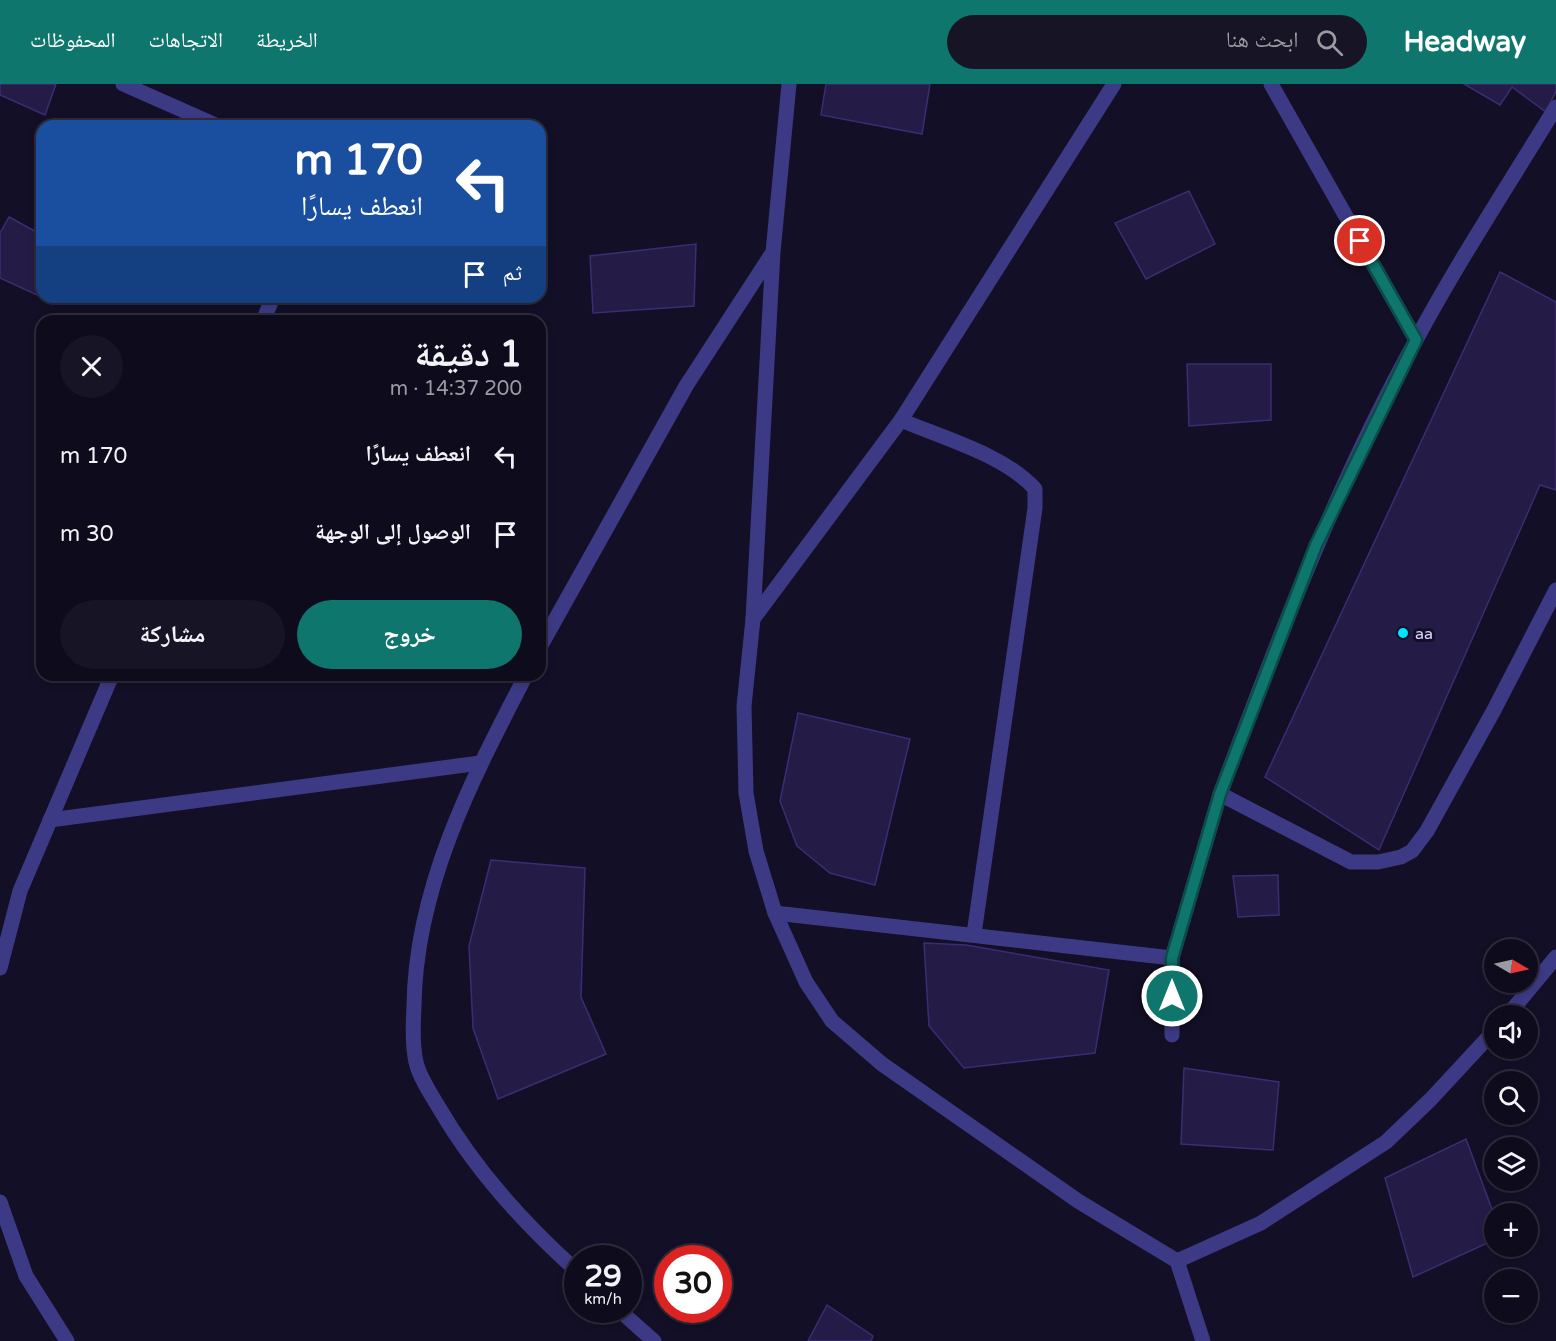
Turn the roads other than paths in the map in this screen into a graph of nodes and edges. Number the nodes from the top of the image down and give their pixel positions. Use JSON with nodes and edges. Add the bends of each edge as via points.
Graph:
{"nodes":[{"id":1,"x":123,"y":84,"type":"edge"},
{"id":2,"x":789,"y":84,"type":"edge"},
{"id":3,"x":1114,"y":84,"type":"edge"},
{"id":4,"x":1270,"y":84,"type":"edge"},
{"id":5,"x":1556,"y":106,"type":"edge"},
{"id":6,"x":204,"y":120,"type":"edge"},
{"id":7,"x":773,"y":252,"type":"junction"},
{"id":8,"x":1416,"y":340,"type":"junction"},
{"id":9,"x":901,"y":420,"type":"junction"},
{"id":10,"x":1556,"y":590,"type":"edge"},
{"id":11,"x":753,"y":620,"type":"junction"},
{"id":12,"x":546,"y":636,"type":"edge"},
{"id":13,"x":109,"y":681,"type":"edge"},
{"id":14,"x":523,"y":681,"type":"edge"},
{"id":15,"x":480,"y":763,"type":"junction"},
{"id":16,"x":1220,"y":794,"type":"junction"},
{"id":17,"x":50,"y":820,"type":"junction"},
{"id":18,"x":775,"y":913,"type":"junction"},
{"id":19,"x":974,"y":934,"type":"junction"},
{"id":20,"x":1556,"y":957,"type":"edge"},
{"id":21,"x":1172,"y":958,"type":"junction"},
{"id":22,"x":0,"y":968,"type":"edge"},
{"id":23,"x":1516,"y":1005,"type":"edge"},
{"id":24,"x":1172,"y":1035,"type":"dead end"},
{"id":25,"x":1484,"y":1042,"type":"edge"},
{"id":26,"x":0,"y":1202,"type":"edge"},
{"id":27,"x":564,"y":1258,"type":"edge"},
{"id":28,"x":1177,"y":1261,"type":"junction"},
{"id":29,"x":634,"y":1323,"type":"edge"},
{"id":30,"x":67,"y":1341,"type":"edge"},
{"id":31,"x":654,"y":1341,"type":"edge"},
{"id":32,"x":1203,"y":1341,"type":"edge"}],
"edges":[{"from":1,"to":6,"type":"street"},
{"from":2,"to":7,"type":"street"},
{"from":3,"to":9,"type":"street"},
{"from":4,"to":8,"type":"street"},
{"from":5,"to":8,"type":"street"},
{"from":7,"to":11,"type":"street"},
{"from":7,"to":12,"type":"street","via":[[686,386]]},
{"from":8,"to":16,"type":"street","via":[[1316,545]]},
{"from":9,"to":11,"type":"street"},
{"from":9,"to":19,"type":"street","via":[[1001,463],[1023,475],[1035,489]]},
{"from":10,"to":16,"type":"street","via":[[1494,710],[1412,851],[1378,862],[1351,862]]},
{"from":11,"to":18,"type":"street","via":[[744,706],[746,793],[756,852]]},
{"from":13,"to":17,"type":"street"},
{"from":14,"to":15,"type":"street"},
{"from":15,"to":17,"type":"street"},
{"from":15,"to":27,"type":"street","via":[[452,828],[426,909],[414,976],[416,1063],[456,1137],[502,1197]]},
{"from":16,"to":21,"type":"street"},
{"from":17,"to":22,"type":"street","via":[[20,891]]},
{"from":18,"to":19,"type":"street"},
{"from":18,"to":28,"type":"street","via":[[806,982],[840,1028],[882,1064],[1078,1201]]},
{"from":19,"to":21,"type":"street"},
{"from":20,"to":23,"type":"street"},
{"from":21,"to":24,"type":"street"},
{"from":25,"to":28,"type":"street","via":[[1386,1142],[1262,1223]]},
{"from":26,"to":30,"type":"street","via":[[26,1276]]},
{"from":28,"to":32,"type":"street"},
{"from":29,"to":31,"type":"street"}]}
